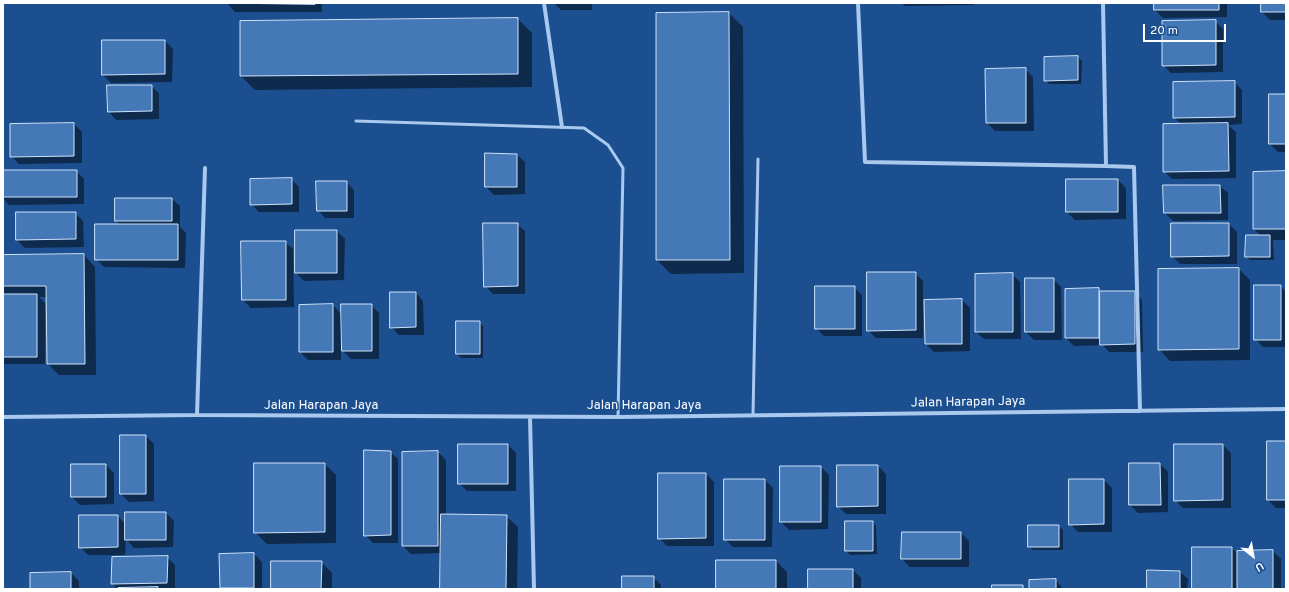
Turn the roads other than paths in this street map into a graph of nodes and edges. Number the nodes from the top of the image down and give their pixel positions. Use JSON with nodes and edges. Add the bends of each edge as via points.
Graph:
{"nodes":[{"id":1,"x":544,"y":3,"type":"edge"},
{"id":2,"x":858,"y":3,"type":"edge"},
{"id":3,"x":1103,"y":3,"type":"edge"},
{"id":4,"x":356,"y":121,"type":"dead end"},
{"id":5,"x":562,"y":127,"type":"junction"},
{"id":6,"x":758,"y":159,"type":"dead end"},
{"id":7,"x":1106,"y":166,"type":"junction"},
{"id":8,"x":205,"y":168,"type":"dead end"},
{"id":9,"x":1286,"y":410,"type":"edge"},
{"id":10,"x":1140,"y":411,"type":"junction"},
{"id":11,"x":197,"y":415,"type":"junction"},
{"id":12,"x":753,"y":415,"type":"junction"},
{"id":13,"x":3,"y":417,"type":"edge"},
{"id":14,"x":530,"y":417,"type":"junction"},
{"id":15,"x":618,"y":417,"type":"junction"},
{"id":16,"x":534,"y":589,"type":"edge"}],
"edges":[{"from":1,"to":5,"type":"street"},
{"from":2,"to":7,"type":"street","via":[[865,162]]},
{"from":3,"to":7,"type":"street"},
{"from":4,"to":5,"type":"lane"},
{"from":5,"to":15,"type":"lane","via":[[584,128],[608,145],[623,168]]},
{"from":6,"to":12,"type":"lane"},
{"from":7,"to":10,"type":"street","via":[[1134,167]]},
{"from":8,"to":11,"type":"street"},
{"from":9,"to":10,"type":"street","name":"Jalan Harapan Jaya"},
{"from":10,"to":12,"type":"street","name":"Jalan Harapan Jaya"},
{"from":11,"to":13,"type":"street","name":"Jalan Harapan Jaya"},
{"from":11,"to":14,"type":"street","name":"Jalan Harapan Jaya"},
{"from":12,"to":15,"type":"street","name":"Jalan Harapan Jaya"},
{"from":14,"to":15,"type":"street","name":"Jalan Harapan Jaya"},
{"from":14,"to":16,"type":"street"}]}
